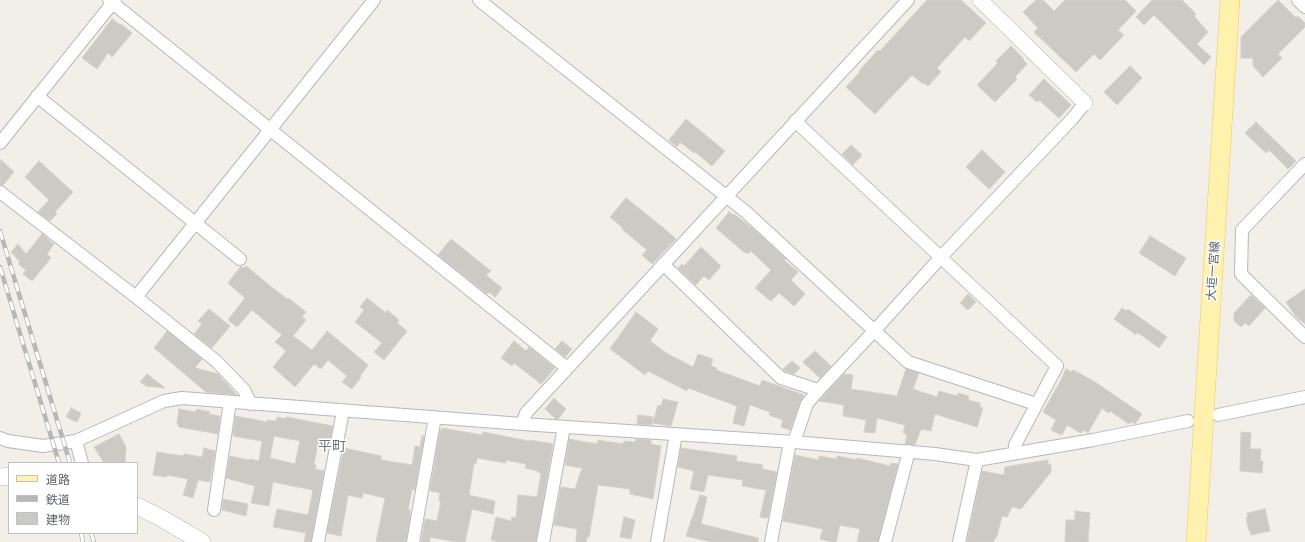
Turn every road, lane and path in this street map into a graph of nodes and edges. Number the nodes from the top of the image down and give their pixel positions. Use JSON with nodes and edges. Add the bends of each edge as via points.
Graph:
{"nodes":[{"id":1,"x":374,"y":0,"type":"edge"},
{"id":2,"x":479,"y":0,"type":"edge"},
{"id":3,"x":908,"y":0,"type":"edge"},
{"id":4,"x":980,"y":0,"type":"edge"},
{"id":5,"x":1230,"y":0,"type":"edge"},
{"id":6,"x":1298,"y":0,"type":"edge"},
{"id":7,"x":112,"y":1,"type":"edge"},
{"id":8,"x":1305,"y":7,"type":"edge"},
{"id":9,"x":37,"y":96,"type":"junction"},
{"id":10,"x":1085,"y":103,"type":"joint"},
{"id":11,"x":795,"y":121,"type":"junction"},
{"id":12,"x":270,"y":130,"type":"junction"},
{"id":13,"x":0,"y":143,"type":"edge"},
{"id":14,"x":1305,"y":164,"type":"edge"},
{"id":15,"x":0,"y":192,"type":"edge"},
{"id":16,"x":726,"y":196,"type":"junction"},
{"id":17,"x":196,"y":223,"type":"junction"},
{"id":18,"x":941,"y":257,"type":"junction"},
{"id":19,"x":240,"y":259,"type":"dead end"},
{"id":20,"x":664,"y":264,"type":"junction"},
{"id":21,"x":136,"y":297,"type":"junction"},
{"id":22,"x":875,"y":330,"type":"junction"},
{"id":23,"x":1305,"y":337,"type":"edge"},
{"id":24,"x":567,"y":368,"type":"junction"},
{"id":25,"x":818,"y":390,"type":"junction"},
{"id":26,"x":1305,"y":397,"type":"edge"},
{"id":27,"x":230,"y":402,"type":"junction"},
{"id":28,"x":250,"y":404,"type":"junction"},
{"id":29,"x":1036,"y":404,"type":"junction"},
{"id":30,"x":343,"y":411,"type":"junction"},
{"id":31,"x":1218,"y":415,"type":"dead end"},
{"id":32,"x":435,"y":417,"type":"junction"},
{"id":33,"x":1188,"y":421,"type":"dead end"},
{"id":34,"x":522,"y":424,"type":"junction"},
{"id":35,"x":564,"y":427,"type":"junction"},
{"id":36,"x":676,"y":434,"type":"junction"},
{"id":37,"x":0,"y":438,"type":"edge"},
{"id":38,"x":76,"y":441,"type":"junction"},
{"id":39,"x":792,"y":442,"type":"junction"},
{"id":40,"x":909,"y":452,"type":"junction"},
{"id":41,"x":1016,"y":453,"type":"junction"},
{"id":42,"x":977,"y":460,"type":"junction"},
{"id":43,"x":82,"y":462,"type":"edge"},
{"id":44,"x":0,"y":468,"type":"edge"},
{"id":45,"x":8,"y":474,"type":"edge"},
{"id":46,"x":138,"y":506,"type":"edge"},
{"id":47,"x":214,"y":510,"type":"dead end"},
{"id":48,"x":202,"y":542,"type":"edge"},
{"id":49,"x":318,"y":542,"type":"edge"},
{"id":50,"x":413,"y":542,"type":"edge"},
{"id":51,"x":544,"y":542,"type":"edge"},
{"id":52,"x":657,"y":542,"type":"edge"},
{"id":53,"x":771,"y":542,"type":"edge"},
{"id":54,"x":885,"y":542,"type":"edge"},
{"id":55,"x":959,"y":542,"type":"edge"},
{"id":56,"x":1196,"y":542,"type":"edge"}],
"edges":[{"from":1,"to":12,"type":"street"},
{"from":2,"to":16,"type":"street"},
{"from":3,"to":11,"type":"street"},
{"from":4,"to":10,"type":"street"},
{"from":5,"to":56,"type":"main road","name":"大垣一宮線"},
{"from":6,"to":8,"type":"street"},
{"from":7,"to":9,"type":"street"},
{"from":7,"to":12,"type":"street"},
{"from":9,"to":13,"type":"street"},
{"from":9,"to":17,"type":"street"},
{"from":10,"to":18,"type":"street"},
{"from":11,"to":16,"type":"street"},
{"from":11,"to":18,"type":"street"},
{"from":12,"to":17,"type":"street"},
{"from":12,"to":24,"type":"street"},
{"from":14,"to":23,"type":"street","via":[[1242,230],[1241,274]]},
{"from":15,"to":21,"type":"street"},
{"from":16,"to":20,"type":"street"},
{"from":16,"to":22,"type":"street"},
{"from":17,"to":19,"type":"street"},
{"from":17,"to":21,"type":"street"},
{"from":18,"to":22,"type":"street"},
{"from":18,"to":29,"type":"street","via":[[1056,366]]},
{"from":20,"to":24,"type":"street"},
{"from":20,"to":25,"type":"street","via":[[780,378]]},
{"from":21,"to":28,"type":"street","via":[[216,361],[244,390]]},
{"from":22,"to":25,"type":"street"},
{"from":22,"to":29,"type":"street","via":[[908,362]]},
{"from":24,"to":34,"type":"street","via":[[526,413]]},
{"from":25,"to":39,"type":"street","via":[[807,404]]},
{"from":26,"to":31,"type":"street"},
{"from":27,"to":28,"type":"street"},
{"from":27,"to":38,"type":"street","via":[[182,398],[164,401]]},
{"from":27,"to":47,"type":"street"},
{"from":28,"to":30,"type":"street"},
{"from":29,"to":41,"type":"street","via":[[1015,446]]},
{"from":30,"to":32,"type":"street"},
{"from":30,"to":49,"type":"street"},
{"from":32,"to":34,"type":"street"},
{"from":32,"to":50,"type":"street"},
{"from":33,"to":41,"type":"street"},
{"from":34,"to":35,"type":"street"},
{"from":35,"to":36,"type":"street"},
{"from":35,"to":51,"type":"street"},
{"from":36,"to":39,"type":"street"},
{"from":36,"to":52,"type":"street"},
{"from":37,"to":38,"type":"street","via":[[43,446]]},
{"from":38,"to":43,"type":"street"},
{"from":39,"to":40,"type":"street"},
{"from":39,"to":53,"type":"street"},
{"from":40,"to":42,"type":"street"},
{"from":40,"to":54,"type":"street"},
{"from":41,"to":42,"type":"street"},
{"from":42,"to":55,"type":"street"},
{"from":44,"to":45,"type":"street"},
{"from":46,"to":48,"type":"main road"}]}
